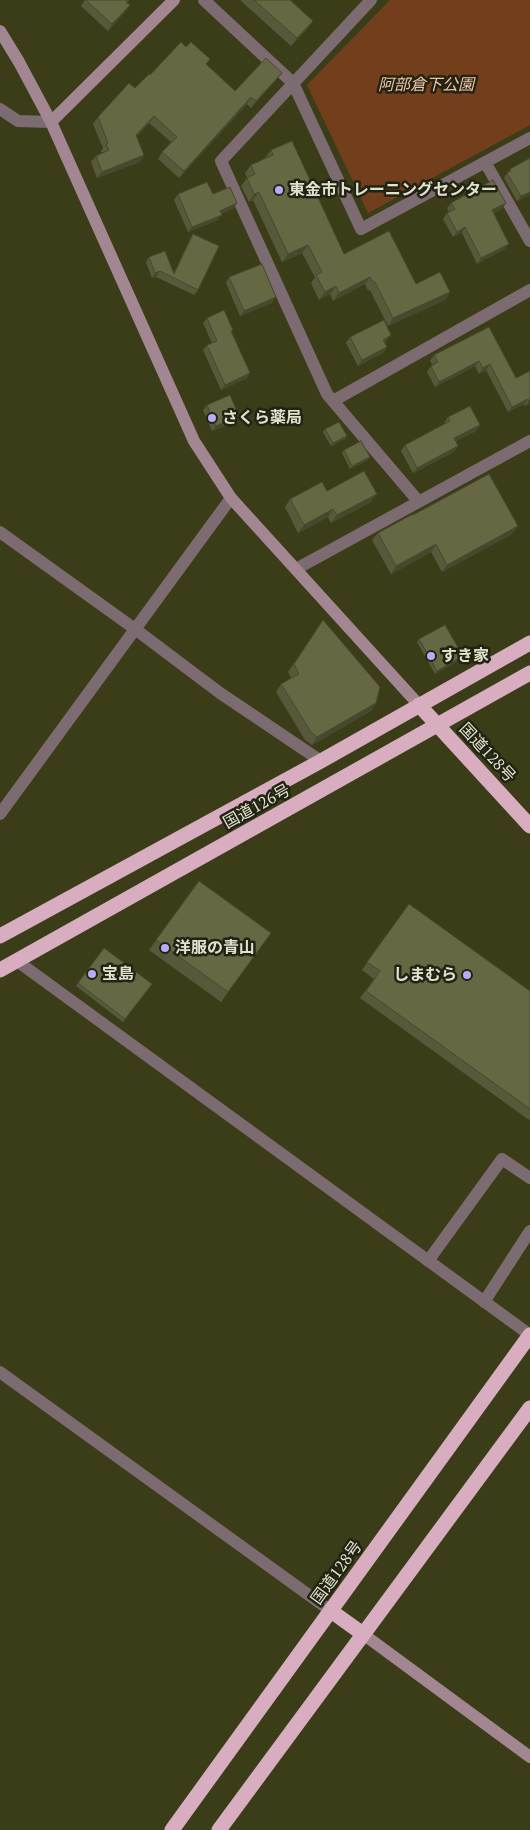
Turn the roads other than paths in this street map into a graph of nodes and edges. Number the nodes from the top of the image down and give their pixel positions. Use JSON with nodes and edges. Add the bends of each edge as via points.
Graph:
{"nodes":[{"id":1,"x":174,"y":0,"type":"edge"},
{"id":2,"x":204,"y":0,"type":"edge"},
{"id":3,"x":371,"y":0,"type":"edge"},
{"id":4,"x":0,"y":31,"type":"edge"},
{"id":5,"x":293,"y":83,"type":"junction"},
{"id":6,"x":0,"y":109,"type":"edge"},
{"id":7,"x":51,"y":122,"type":"junction"},
{"id":8,"x":530,"y":138,"type":"edge"},
{"id":9,"x":485,"y":162,"type":"junction"},
{"id":10,"x":530,"y":241,"type":"edge"},
{"id":11,"x":530,"y":290,"type":"edge"},
{"id":12,"x":333,"y":401,"type":"junction"},
{"id":13,"x":530,"y":441,"type":"edge"},
{"id":14,"x":231,"y":498,"type":"junction"},
{"id":15,"x":419,"y":502,"type":"junction"},
{"id":16,"x":0,"y":532,"type":"edge"},
{"id":17,"x":296,"y":569,"type":"junction"},
{"id":18,"x":135,"y":629,"type":"junction"},
{"id":19,"x":530,"y":643,"type":"edge"},
{"id":20,"x":530,"y":673,"type":"edge"},
{"id":21,"x":419,"y":705,"type":"junction"},
{"id":22,"x":438,"y":726,"type":"junction"},
{"id":23,"x":321,"y":761,"type":"junction"},
{"id":24,"x":0,"y":814,"type":"edge"},
{"id":25,"x":530,"y":826,"type":"edge"},
{"id":26,"x":0,"y":936,"type":"edge"},
{"id":27,"x":17,"y":961,"type":"junction"},
{"id":28,"x":0,"y":970,"type":"edge"},
{"id":29,"x":530,"y":1178,"type":"edge"},
{"id":30,"x":530,"y":1231,"type":"edge"},
{"id":31,"x":428,"y":1261,"type":"junction"},
{"id":32,"x":484,"y":1302,"type":"junction"},
{"id":33,"x":530,"y":1335,"type":"edge"},
{"id":34,"x":0,"y":1372,"type":"edge"},
{"id":35,"x":530,"y":1408,"type":"edge"},
{"id":36,"x":331,"y":1611,"type":"junction"},
{"id":37,"x":363,"y":1634,"type":"junction"},
{"id":38,"x":530,"y":1757,"type":"edge"},
{"id":39,"x":172,"y":1830,"type":"edge"},
{"id":40,"x":219,"y":1830,"type":"edge"}],
"edges":[{"from":1,"to":7,"type":"street"},
{"from":2,"to":5,"type":"street"},
{"from":3,"to":5,"type":"street"},
{"from":4,"to":7,"type":"street"},
{"from":5,"to":9,"type":"street","via":[[362,229]]},
{"from":5,"to":12,"type":"street","via":[[221,161]]},
{"from":6,"to":7,"type":"street","via":[[18,122]]},
{"from":7,"to":14,"type":"street","via":[[194,441]]},
{"from":8,"to":9,"type":"street"},
{"from":9,"to":10,"type":"street"},
{"from":11,"to":12,"type":"street"},
{"from":12,"to":15,"type":"street"},
{"from":13,"to":15,"type":"street"},
{"from":14,"to":17,"type":"street"},
{"from":14,"to":18,"type":"street"},
{"from":15,"to":17,"type":"street"},
{"from":16,"to":18,"type":"street"},
{"from":17,"to":21,"type":"street"},
{"from":18,"to":23,"type":"street","via":[[220,693]]},
{"from":18,"to":24,"type":"street"},
{"from":19,"to":21,"type":"highway","name":"国道126号"},
{"from":20,"to":22,"type":"highway","name":"国道126号"},
{"from":21,"to":22,"type":"highway","name":"国道128号"},
{"from":21,"to":23,"type":"highway","name":"国道126号"},
{"from":22,"to":25,"type":"highway","name":"国道128号"},
{"from":22,"to":27,"type":"highway","name":"国道126号"},
{"from":23,"to":26,"type":"highway","name":"国道126号"},
{"from":27,"to":28,"type":"highway","name":"国道126号"},
{"from":27,"to":31,"type":"street"},
{"from":29,"to":31,"type":"street","via":[[502,1159]]},
{"from":30,"to":32,"type":"street"},
{"from":31,"to":32,"type":"street"},
{"from":32,"to":33,"type":"street"},
{"from":33,"to":36,"type":"highway","name":"国道128号"},
{"from":34,"to":36,"type":"street"},
{"from":35,"to":37,"type":"highway"},
{"from":36,"to":37,"type":"highway"},
{"from":36,"to":39,"type":"highway","name":"国道128号"},
{"from":37,"to":38,"type":"street"},
{"from":37,"to":40,"type":"highway"}]}
